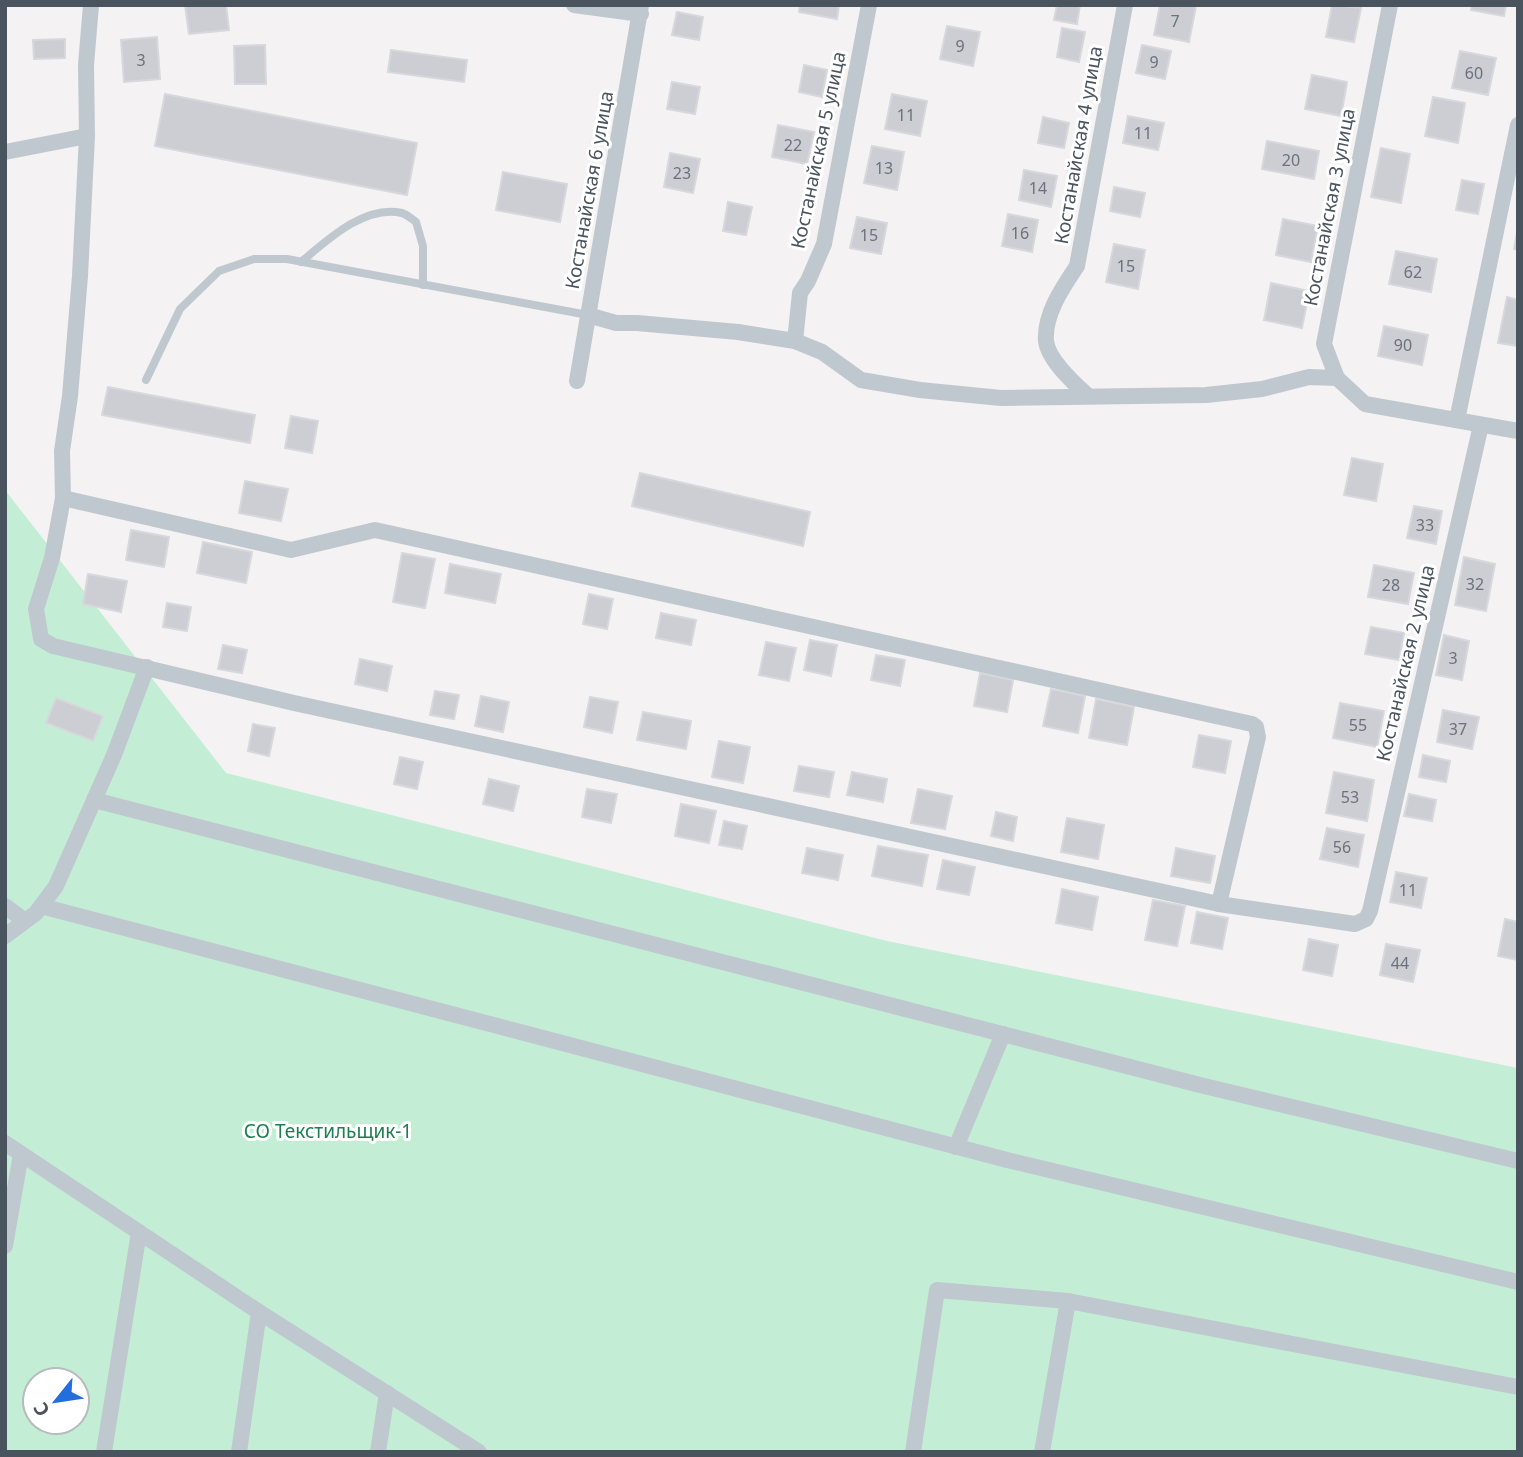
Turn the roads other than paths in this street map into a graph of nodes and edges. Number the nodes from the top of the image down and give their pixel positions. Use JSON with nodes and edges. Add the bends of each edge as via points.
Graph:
{"nodes":[{"id":1,"x":91,"y":5,"type":"edge"},
{"id":2,"x":574,"y":5,"type":"edge"},
{"id":3,"x":869,"y":5,"type":"edge"},
{"id":4,"x":1125,"y":5,"type":"edge"},
{"id":5,"x":1391,"y":5,"type":"edge"},
{"id":6,"x":641,"y":10,"type":"edge"},
{"id":7,"x":1518,"y":125,"type":"edge"},
{"id":8,"x":87,"y":136,"type":"junction"},
{"id":9,"x":5,"y":152,"type":"edge"},
{"id":10,"x":301,"y":262,"type":"junction"},
{"id":11,"x":423,"y":285,"type":"junction"},
{"id":12,"x":589,"y":315,"type":"junction"},
{"id":13,"x":795,"y":341,"type":"junction"},
{"id":14,"x":1338,"y":378,"type":"junction"},
{"id":15,"x":146,"y":380,"type":"dead end"},
{"id":16,"x":577,"y":381,"type":"dead end"},
{"id":17,"x":1088,"y":396,"type":"junction"},
{"id":18,"x":1457,"y":420,"type":"junction"},
{"id":19,"x":1481,"y":425,"type":"junction"},
{"id":20,"x":1518,"y":431,"type":"edge"},
{"id":21,"x":63,"y":498,"type":"junction"},
{"id":22,"x":147,"y":667,"type":"junction"},
{"id":23,"x":94,"y":800,"type":"junction"},
{"id":24,"x":1219,"y":904,"type":"junction"},
{"id":25,"x":5,"y":906,"type":"edge"},
{"id":26,"x":41,"y":906,"type":"junction"},
{"id":27,"x":25,"y":921,"type":"junction"},
{"id":28,"x":5,"y":936,"type":"edge"},
{"id":29,"x":1003,"y":1034,"type":"junction"},
{"id":30,"x":5,"y":1143,"type":"edge"},
{"id":31,"x":956,"y":1147,"type":"junction"},
{"id":32,"x":21,"y":1153,"type":"junction"},
{"id":33,"x":1518,"y":1161,"type":"edge"},
{"id":34,"x":139,"y":1232,"type":"junction"},
{"id":35,"x":5,"y":1246,"type":"edge"},
{"id":36,"x":1518,"y":1282,"type":"edge"},
{"id":37,"x":1068,"y":1301,"type":"junction"},
{"id":38,"x":259,"y":1312,"type":"junction"},
{"id":39,"x":1518,"y":1387,"type":"edge"},
{"id":40,"x":387,"y":1394,"type":"junction"},
{"id":41,"x":104,"y":1452,"type":"edge"},
{"id":42,"x":239,"y":1452,"type":"edge"},
{"id":43,"x":378,"y":1452,"type":"edge"},
{"id":44,"x":479,"y":1452,"type":"edge"},
{"id":45,"x":913,"y":1452,"type":"edge"},
{"id":46,"x":1042,"y":1452,"type":"edge"}],
"edges":[{"from":1,"to":8,"type":"street"},
{"from":2,"to":6,"type":"street"},
{"from":3,"to":13,"type":"street","name":"Костанайская 5 улица","via":[[824,244],[800,293]]},
{"from":4,"to":17,"type":"street","name":"Костанайская 4 улица","via":[[1077,266],[1050,315],[1046,342],[1057,363]]},
{"from":5,"to":14,"type":"street","name":"Костанайская 3 улица","via":[[1324,344]]},
{"from":6,"to":12,"type":"street","name":"Костанайская 6 улица"},
{"from":7,"to":18,"type":"street"},
{"from":8,"to":9,"type":"street"},
{"from":8,"to":21,"type":"street","via":[[79,289],[62,451]]},
{"from":10,"to":11,"type":"lane"},
{"from":10,"to":11,"type":"lane","via":[[344,227],[379,213],[402,213],[416,222],[423,246]]},
{"from":10,"to":15,"type":"lane","via":[[254,259],[219,271],[180,309]]},
{"from":11,"to":12,"type":"lane"},
{"from":12,"to":13,"type":"street","via":[[616,323]]},
{"from":12,"to":16,"type":"street","name":"Костанайская 6 улица"},
{"from":13,"to":17,"type":"street","via":[[822,352],[861,380],[1001,398]]},
{"from":14,"to":17,"type":"street","via":[[1309,377],[1262,389],[1206,395]]},
{"from":14,"to":18,"type":"street","name":"Костанайская 3 улица","via":[[1365,404]]},
{"from":18,"to":19,"type":"street"},
{"from":19,"to":20,"type":"street"},
{"from":19,"to":24,"type":"street","name":"Костанайская 2 улица","via":[[1366,919],[1355,925]]},
{"from":21,"to":22,"type":"street","via":[[52,558],[36,608],[41,639],[73,652]]},
{"from":21,"to":24,"type":"street","via":[[291,551],[375,530],[1252,723],[1258,737]]},
{"from":22,"to":23,"type":"street"},
{"from":22,"to":24,"type":"street"},
{"from":23,"to":26,"type":"street","via":[[56,886]]},
{"from":23,"to":29,"type":"street"},
{"from":25,"to":27,"type":"street"},
{"from":26,"to":27,"type":"street"},
{"from":26,"to":31,"type":"street"},
{"from":27,"to":28,"type":"street"},
{"from":29,"to":31,"type":"street"},
{"from":29,"to":33,"type":"street"},
{"from":30,"to":32,"type":"street"},
{"from":31,"to":36,"type":"street"},
{"from":32,"to":34,"type":"street"},
{"from":32,"to":35,"type":"street"},
{"from":34,"to":38,"type":"street"},
{"from":34,"to":41,"type":"street"},
{"from":37,"to":39,"type":"street"},
{"from":37,"to":45,"type":"street","via":[[937,1290]]},
{"from":37,"to":46,"type":"street"},
{"from":38,"to":40,"type":"street"},
{"from":38,"to":42,"type":"street"},
{"from":40,"to":43,"type":"street"},
{"from":40,"to":44,"type":"street"}]}
